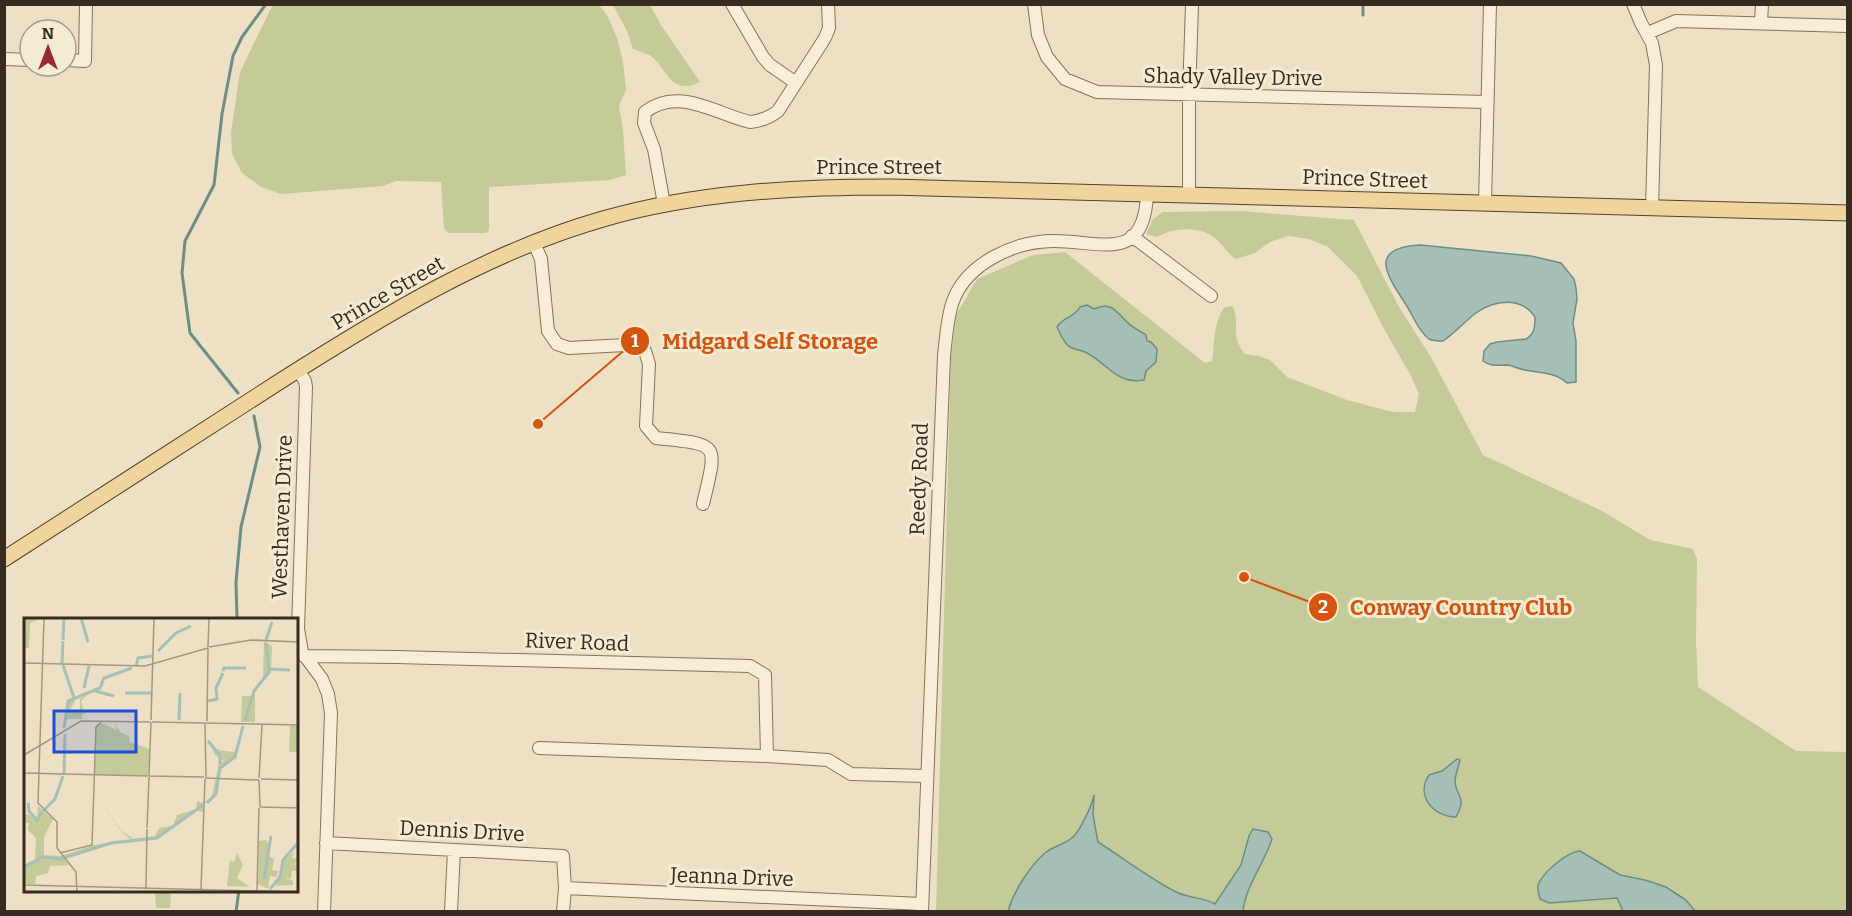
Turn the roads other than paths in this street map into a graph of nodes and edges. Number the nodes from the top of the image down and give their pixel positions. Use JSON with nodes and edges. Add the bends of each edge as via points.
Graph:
{"nodes":[{"id":1,"x":86,"y":4,"type":"edge"},
{"id":2,"x":732,"y":4,"type":"edge"},
{"id":3,"x":828,"y":4,"type":"edge"},
{"id":4,"x":1034,"y":4,"type":"edge"},
{"id":5,"x":1192,"y":4,"type":"edge"},
{"id":6,"x":1490,"y":4,"type":"edge"},
{"id":7,"x":1633,"y":4,"type":"edge"},
{"id":8,"x":1762,"y":4,"type":"edge"},
{"id":9,"x":1761,"y":23,"type":"junction"},
{"id":10,"x":1848,"y":26,"type":"edge"},
{"id":11,"x":1648,"y":33,"type":"junction"},
{"id":12,"x":78,"y":61,"type":"edge"},
{"id":13,"x":796,"y":83,"type":"junction"},
{"id":14,"x":1189,"y":96,"type":"junction"},
{"id":15,"x":1486,"y":102,"type":"junction"},
{"id":16,"x":1147,"y":193,"type":"junction"},
{"id":17,"x":1189,"y":194,"type":"junction"},
{"id":18,"x":1485,"y":203,"type":"junction"},
{"id":19,"x":664,"y":204,"type":"junction"},
{"id":20,"x":1652,"y":208,"type":"junction"},
{"id":21,"x":1848,"y":213,"type":"edge"},
{"id":22,"x":1132,"y":236,"type":"junction"},
{"id":23,"x":534,"y":243,"type":"junction"},
{"id":24,"x":1211,"y":296,"type":"dead end"},
{"id":25,"x":298,"y":370,"type":"junction"},
{"id":26,"x":703,"y":504,"type":"dead end"},
{"id":27,"x":4,"y":559,"type":"edge"},
{"id":28,"x":304,"y":656,"type":"junction"},
{"id":29,"x":539,"y":748,"type":"dead end"},
{"id":30,"x":767,"y":756,"type":"junction"},
{"id":31,"x":926,"y":776,"type":"junction"},
{"id":32,"x":326,"y":843,"type":"junction"},
{"id":33,"x":454,"y":850,"type":"junction"},
{"id":34,"x":565,"y":888,"type":"junction"},
{"id":35,"x":922,"y":908,"type":"edge"},
{"id":36,"x":324,"y":912,"type":"edge"},
{"id":37,"x":451,"y":912,"type":"edge"},
{"id":38,"x":563,"y":912,"type":"edge"}],
"edges":[{"from":1,"to":12,"type":"street","via":[[85,61]]},
{"from":2,"to":13,"type":"street","via":[[763,57]]},
{"from":3,"to":13,"type":"street","via":[[825,38]]},
{"from":4,"to":14,"type":"street","name":"Shady Valley Drive","via":[[1038,35],[1047,57],[1065,80],[1097,92]]},
{"from":5,"to":14,"type":"street"},
{"from":6,"to":15,"type":"street"},
{"from":7,"to":11,"type":"street"},
{"from":8,"to":9,"type":"street"},
{"from":9,"to":10,"type":"street"},
{"from":9,"to":11,"type":"street","via":[[1676,21]]},
{"from":11,"to":20,"type":"street","via":[[1656,65]]},
{"from":13,"to":19,"type":"street","via":[[778,111],[760,122],[739,120],[687,101],[666,102],[645,112],[644,123],[654,149]]},
{"from":14,"to":15,"type":"street","name":"Shady Valley Drive"},
{"from":14,"to":17,"type":"street"},
{"from":15,"to":18,"type":"street"},
{"from":16,"to":17,"type":"main road","name":"Prince Street"},
{"from":16,"to":19,"type":"main road","name":"Prince Street","via":[[858,187],[758,192]]},
{"from":16,"to":22,"type":"street","via":[[1142,223]]},
{"from":17,"to":18,"type":"main road","name":"Prince Street"},
{"from":18,"to":20,"type":"main road","name":"Prince Street"},
{"from":19,"to":23,"type":"main road","name":"Prince Street","via":[[603,219]]},
{"from":20,"to":21,"type":"main road","name":"Prince Street"},
{"from":22,"to":24,"type":"street"},
{"from":22,"to":31,"type":"street","name":"Reedy Road","via":[[1112,246],[1045,242],[1010,250],[972,274],[953,302],[944,356]]},
{"from":23,"to":25,"type":"main road","name":"Prince Street","via":[[426,293]]},
{"from":23,"to":26,"type":"street","via":[[541,259],[548,331],[557,344],[569,348],[639,346],[649,364],[646,426],[656,438],[710,448],[712,466]]},
{"from":25,"to":27,"type":"main road","name":"Prince Street"},
{"from":25,"to":28,"type":"street","name":"Westhaven Drive","via":[[306,387],[298,629]]},
{"from":28,"to":30,"type":"street","name":"River Road","via":[[750,666],[765,675]]},
{"from":28,"to":32,"type":"street","name":"Westhaven Drive","via":[[321,679],[330,703]]},
{"from":29,"to":30,"type":"street"},
{"from":30,"to":31,"type":"street","via":[[828,760],[851,774]]},
{"from":31,"to":35,"type":"street","name":"Reedy Road"},
{"from":32,"to":33,"type":"street","name":"Dennis Drive"},
{"from":32,"to":36,"type":"street","name":"Westhaven Drive"},
{"from":33,"to":34,"type":"street","name":"Dennis Drive","via":[[563,856]]},
{"from":33,"to":37,"type":"street"},
{"from":34,"to":35,"type":"street","name":"Jeanna Drive"},
{"from":34,"to":38,"type":"street"}]}
